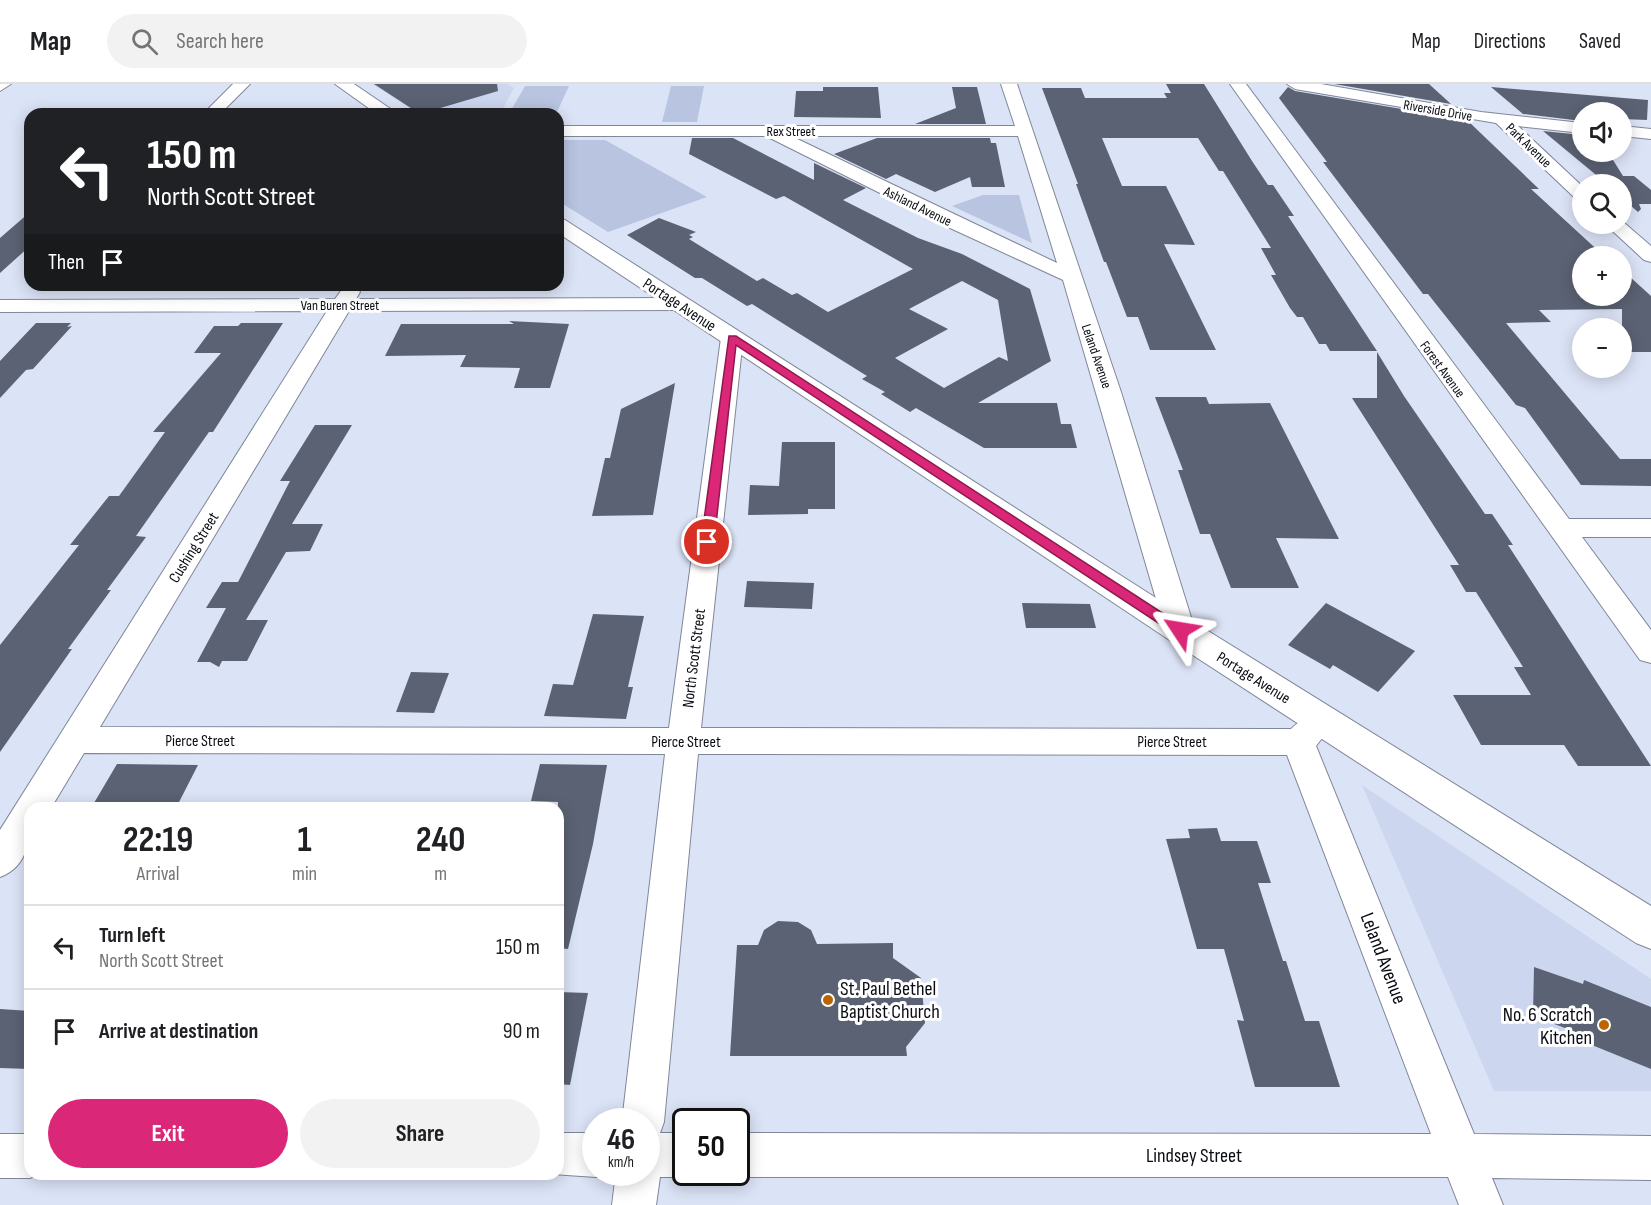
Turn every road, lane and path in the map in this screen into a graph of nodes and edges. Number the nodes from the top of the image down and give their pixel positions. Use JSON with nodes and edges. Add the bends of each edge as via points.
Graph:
{"nodes":[{"id":1,"x":242,"y":84,"type":"edge"},
{"id":2,"x":342,"y":84,"type":"edge"},
{"id":3,"x":1008,"y":84,"type":"edge"},
{"id":4,"x":1238,"y":84,"type":"edge"},
{"id":5,"x":1295,"y":84,"type":"edge"},
{"id":6,"x":217,"y":108,"type":"edge"},
{"id":7,"x":380,"y":108,"type":"edge"},
{"id":8,"x":1502,"y":120,"type":"junction"},
{"id":9,"x":1572,"y":127,"type":"edge"},
{"id":10,"x":564,"y":131,"type":"edge"},
{"id":11,"x":769,"y":131,"type":"junction"},
{"id":12,"x":1024,"y":131,"type":"junction"},
{"id":13,"x":1632,"y":132,"type":"edge"},
{"id":14,"x":1651,"y":134,"type":"edge"},
{"id":15,"x":1572,"y":186,"type":"edge"},
{"id":16,"x":564,"y":228,"type":"edge"},
{"id":17,"x":1626,"y":234,"type":"edge"},
{"id":18,"x":1651,"y":256,"type":"edge"},
{"id":19,"x":1070,"y":276,"type":"junction"},
{"id":20,"x":27,"y":291,"type":"edge"},
{"id":21,"x":348,"y":295,"type":"edge"},
{"id":22,"x":681,"y":304,"type":"junction"},
{"id":23,"x":4,"y":310,"type":"edge"},
{"id":24,"x":732,"y":338,"type":"junction"},
{"id":25,"x":1559,"y":528,"type":"junction"},
{"id":26,"x":1651,"y":528,"type":"edge"},
{"id":27,"x":1180,"y":630,"type":"junction"},
{"id":28,"x":1651,"y":652,"type":"edge"},
{"id":29,"x":1310,"y":731,"type":"junction"},
{"id":30,"x":74,"y":740,"type":"junction"},
{"id":31,"x":684,"y":741,"type":"junction"},
{"id":32,"x":37,"y":802,"type":"edge"},
{"id":33,"x":24,"y":823,"type":"edge"},
{"id":34,"x":0,"y":861,"type":"edge"},
{"id":35,"x":1651,"y":929,"type":"edge"},
{"id":36,"x":645,"y":1108,"type":"edge"},
{"id":37,"x":564,"y":1155,"type":"edge"},
{"id":38,"x":582,"y":1155,"type":"edge"},
{"id":39,"x":750,"y":1155,"type":"edge"},
{"id":40,"x":1461,"y":1155,"type":"junction"},
{"id":41,"x":0,"y":1156,"type":"edge"},
{"id":42,"x":24,"y":1156,"type":"edge"},
{"id":43,"x":1651,"y":1158,"type":"edge"},
{"id":44,"x":636,"y":1186,"type":"edge"},
{"id":45,"x":634,"y":1205,"type":"edge"},
{"id":46,"x":1481,"y":1205,"type":"edge"}],
"edges":[{"from":1,"to":6,"type":"street"},
{"from":2,"to":7,"type":"main road"},
{"from":3,"to":12,"type":"street","name":"Leland Avenue"},
{"from":4,"to":25,"type":"street","name":"Forest Avenue"},
{"from":5,"to":8,"type":"street","name":"Riverside Drive"},
{"from":8,"to":9,"type":"street","name":"Riverside Drive"},
{"from":8,"to":15,"type":"street","name":"Park Avenue"},
{"from":10,"to":11,"type":"street","name":"Rex Street"},
{"from":11,"to":12,"type":"street","name":"Rex Street"},
{"from":11,"to":19,"type":"street","name":"Ashland Avenue"},
{"from":12,"to":19,"type":"street","name":"Leland Avenue"},
{"from":13,"to":14,"type":"street"},
{"from":16,"to":22,"type":"main road","name":"Portage Avenue"},
{"from":17,"to":18,"type":"street"},
{"from":19,"to":27,"type":"street","name":"Leland Avenue"},
{"from":20,"to":23,"type":"street"},
{"from":21,"to":22,"type":"street","name":"Van Buren Street"},
{"from":21,"to":23,"type":"street","name":"Van Buren Street"},
{"from":21,"to":30,"type":"street","name":"Cushing Street"},
{"from":22,"to":24,"type":"main road","name":"Portage Avenue"},
{"from":24,"to":27,"type":"main road","name":"Portage Avenue"},
{"from":24,"to":31,"type":"street","name":"North Scott Street"},
{"from":25,"to":26,"type":"street"},
{"from":25,"to":28,"type":"street","name":"Forest Avenue"},
{"from":27,"to":29,"type":"main road","name":"Portage Avenue"},
{"from":29,"to":31,"type":"street","name":"Pierce Street"},
{"from":29,"to":35,"type":"main road","name":"Portage Avenue"},
{"from":29,"to":40,"type":"street","name":"Leland Avenue"},
{"from":30,"to":31,"type":"street","name":"Pierce Street"},
{"from":30,"to":32,"type":"street","name":"Cushing Street"},
{"from":31,"to":36,"type":"street","name":"North Scott Street"},
{"from":33,"to":34,"type":"street"},
{"from":37,"to":38,"type":"street"},
{"from":39,"to":40,"type":"street","name":"Lindsey Street"},
{"from":40,"to":43,"type":"street","name":"Lindsey Street"},
{"from":40,"to":46,"type":"street","name":"Leland Avenue"},
{"from":41,"to":42,"type":"street"},
{"from":44,"to":45,"type":"street"}]}
